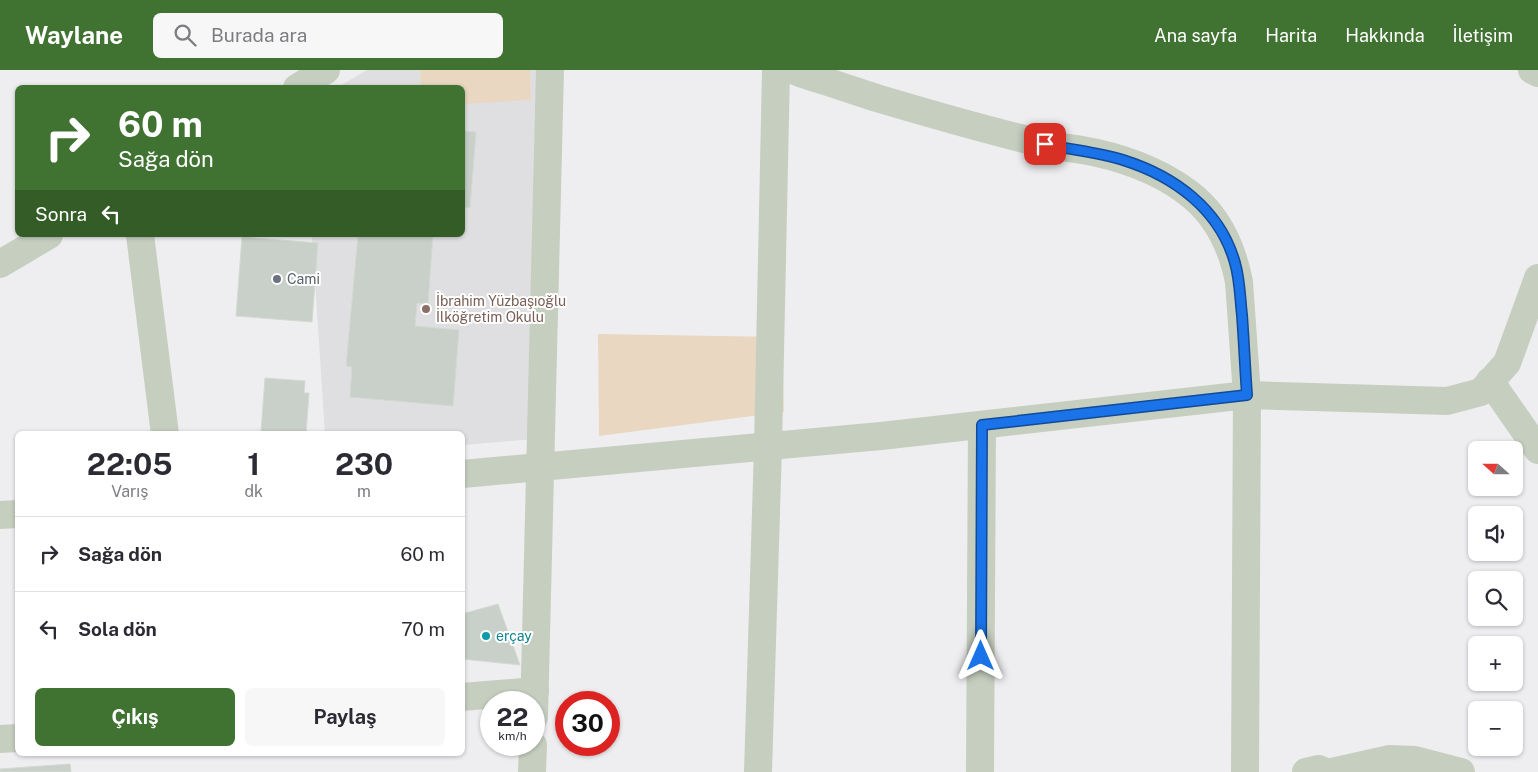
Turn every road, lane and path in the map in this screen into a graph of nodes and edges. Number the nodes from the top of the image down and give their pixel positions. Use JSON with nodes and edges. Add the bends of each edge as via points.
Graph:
{"nodes":[{"id":1,"x":326,"y":70,"type":"edge"},
{"id":2,"x":550,"y":70,"type":"edge"},
{"id":3,"x":776,"y":70,"type":"edge"},
{"id":4,"x":793,"y":70,"type":"edge"},
{"id":5,"x":1532,"y":70,"type":"edge"},
{"id":6,"x":1538,"y":73,"type":"edge"},
{"id":7,"x":302,"y":85,"type":"edge"},
{"id":8,"x":46,"y":237,"type":"edge"},
{"id":9,"x":140,"y":237,"type":"edge"},
{"id":10,"x":0,"y":264,"type":"edge"},
{"id":11,"x":1538,"y":278,"type":"edge"},
{"id":12,"x":1490,"y":381,"type":"junction"},
{"id":13,"x":1247,"y":395,"type":"junction"},
{"id":14,"x":982,"y":425,"type":"junction"},
{"id":15,"x":165,"y":431,"type":"edge"},
{"id":16,"x":768,"y":447,"type":"junction"},
{"id":17,"x":1538,"y":450,"type":"edge"},
{"id":18,"x":541,"y":467,"type":"junction"},
{"id":19,"x":465,"y":474,"type":"edge"},
{"id":20,"x":15,"y":514,"type":"edge"},
{"id":21,"x":0,"y":516,"type":"edge"},
{"id":22,"x":534,"y":691,"type":"edge"},
{"id":23,"x":465,"y":697,"type":"edge"},
{"id":24,"x":480,"y":699,"type":"edge"},
{"id":25,"x":15,"y":738,"type":"edge"},
{"id":26,"x":0,"y":739,"type":"edge"},
{"id":27,"x":533,"y":756,"type":"edge"},
{"id":28,"x":532,"y":772,"type":"edge"},
{"id":29,"x":758,"y":772,"type":"edge"},
{"id":30,"x":980,"y":772,"type":"edge"},
{"id":31,"x":1245,"y":772,"type":"edge"},
{"id":32,"x":1306,"y":772,"type":"edge"},
{"id":33,"x":1326,"y":772,"type":"edge"},
{"id":34,"x":1332,"y":772,"type":"edge"},
{"id":35,"x":1461,"y":772,"type":"edge"}],
"edges":[{"from":1,"to":7,"type":"street"},
{"from":2,"to":18,"type":"street"},
{"from":3,"to":16,"type":"street"},
{"from":4,"to":13,"type":"street","via":[[934,115],[1125,161],[1188,192],[1222,230],[1235,263],[1241,300]]},
{"from":5,"to":6,"type":"street"},
{"from":8,"to":10,"type":"street"},
{"from":9,"to":15,"type":"street"},
{"from":11,"to":12,"type":"street","via":[[1507,363]]},
{"from":12,"to":13,"type":"street","via":[[1481,392],[1447,401]]},
{"from":12,"to":17,"type":"street"},
{"from":13,"to":14,"type":"street"},
{"from":13,"to":31,"type":"street"},
{"from":14,"to":16,"type":"street"},
{"from":14,"to":30,"type":"street"},
{"from":16,"to":18,"type":"street"},
{"from":16,"to":29,"type":"street"},
{"from":18,"to":19,"type":"street"},
{"from":18,"to":22,"type":"street"},
{"from":20,"to":21,"type":"street"},
{"from":23,"to":24,"type":"street"},
{"from":25,"to":26,"type":"street"},
{"from":27,"to":28,"type":"street"},
{"from":32,"to":33,"type":"street","via":[[1319,769]]},
{"from":34,"to":35,"type":"street","via":[[1390,759],[1414,760]]}]}
